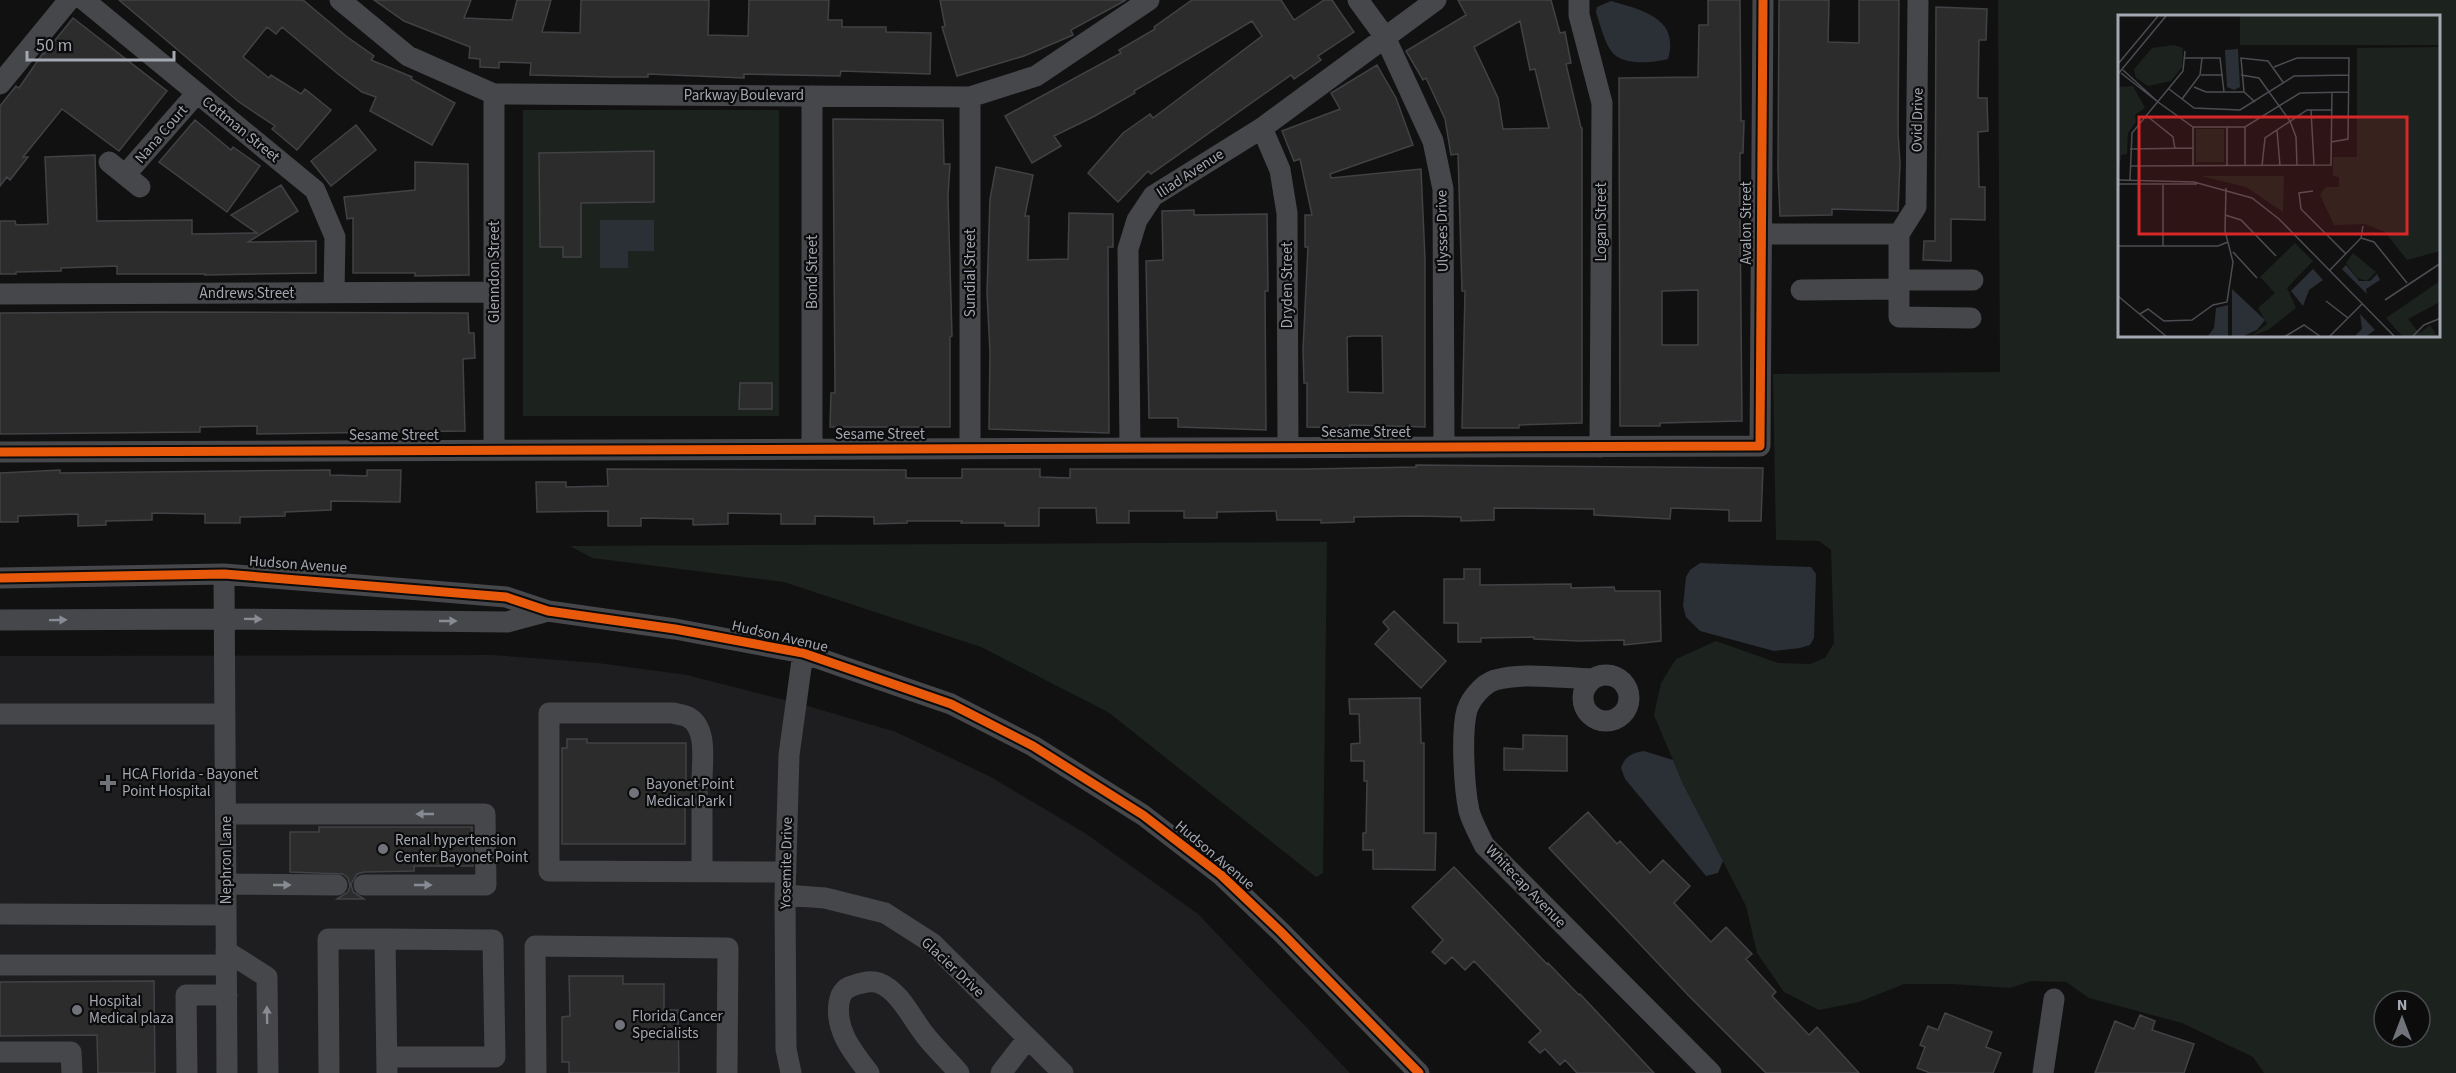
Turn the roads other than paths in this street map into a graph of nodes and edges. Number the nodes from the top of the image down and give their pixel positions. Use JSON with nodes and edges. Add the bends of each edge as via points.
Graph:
{"nodes":[{"id":1,"x":69,"y":0,"type":"edge"},
{"id":2,"x":84,"y":0,"type":"edge"},
{"id":3,"x":340,"y":0,"type":"edge"},
{"id":4,"x":1149,"y":0,"type":"edge"},
{"id":5,"x":1358,"y":0,"type":"edge"},
{"id":6,"x":1436,"y":0,"type":"edge"},
{"id":7,"x":1579,"y":0,"type":"edge"},
{"id":8,"x":1763,"y":0,"type":"edge"},
{"id":9,"x":1918,"y":0,"type":"edge"},
{"id":10,"x":1385,"y":38,"type":"junction"},
{"id":11,"x":0,"y":84,"type":"edge"},
{"id":12,"x":196,"y":93,"type":"junction"},
{"id":13,"x":494,"y":94,"type":"junction"},
{"id":14,"x":813,"y":96,"type":"junction"},
{"id":15,"x":970,"y":97,"type":"junction"},
{"id":16,"x":1262,"y":128,"type":"junction"},
{"id":17,"x":125,"y":175,"type":"dead end"},
{"id":18,"x":1761,"y":234,"type":"junction"},
{"id":19,"x":1899,"y":234,"type":"junction"},
{"id":20,"x":1973,"y":280,"type":"dead end"},
{"id":21,"x":1899,"y":285,"type":"junction"},
{"id":22,"x":1801,"y":290,"type":"dead end"},
{"id":23,"x":494,"y":292,"type":"junction"},
{"id":24,"x":334,"y":293,"type":"junction"},
{"id":25,"x":0,"y":294,"type":"edge"},
{"id":26,"x":1971,"y":318,"type":"dead end"},
{"id":27,"x":1760,"y":446,"type":"joint"},
{"id":28,"x":1288,"y":447,"type":"junction"},
{"id":29,"x":1444,"y":447,"type":"junction"},
{"id":30,"x":1600,"y":447,"type":"junction"},
{"id":31,"x":970,"y":448,"type":"junction"},
{"id":32,"x":1130,"y":448,"type":"junction"},
{"id":33,"x":812,"y":449,"type":"junction"},
{"id":34,"x":494,"y":450,"type":"junction"},
{"id":35,"x":0,"y":452,"type":"edge"},
{"id":36,"x":224,"y":574,"type":"junction"},
{"id":37,"x":0,"y":578,"type":"edge"},
{"id":38,"x":548,"y":611,"type":"junction"},
{"id":39,"x":225,"y":619,"type":"junction"},
{"id":40,"x":0,"y":620,"type":"edge"},
{"id":41,"x":803,"y":653,"type":"junction"},
{"id":42,"x":1592,"y":679,"type":"dead end"},
{"id":43,"x":0,"y":714,"type":"edge"},
{"id":44,"x":225,"y":714,"type":"junction"},
{"id":45,"x":702,"y":780,"type":"dead end"},
{"id":46,"x":702,"y":806,"type":"dead end"},
{"id":47,"x":226,"y":814,"type":"junction"},
{"id":48,"x":702,"y":872,"type":"junction"},
{"id":49,"x":786,"y":872,"type":"junction"},
{"id":50,"x":226,"y":884,"type":"junction"},
{"id":51,"x":338,"y":885,"type":"dead end"},
{"id":52,"x":364,"y":885,"type":"dead end"},
{"id":53,"x":785,"y":895,"type":"junction"},
{"id":54,"x":0,"y":914,"type":"edge"},
{"id":55,"x":226,"y":915,"type":"junction"},
{"id":56,"x":385,"y":939,"type":"junction"},
{"id":57,"x":226,"y":958,"type":"junction"},
{"id":58,"x":0,"y":965,"type":"edge"},
{"id":59,"x":226,"y":995,"type":"junction"},
{"id":60,"x":2054,"y":999,"type":"dead end"},
{"id":61,"x":1028,"y":1038,"type":"junction"},
{"id":62,"x":0,"y":1052,"type":"edge"},
{"id":63,"x":387,"y":1065,"type":"edge"},
{"id":64,"x":72,"y":1073,"type":"edge"},
{"id":65,"x":187,"y":1073,"type":"edge"},
{"id":66,"x":227,"y":1073,"type":"edge"},
{"id":67,"x":268,"y":1073,"type":"edge"},
{"id":68,"x":329,"y":1073,"type":"edge"},
{"id":69,"x":536,"y":1073,"type":"edge"},
{"id":70,"x":728,"y":1073,"type":"edge"},
{"id":71,"x":791,"y":1073,"type":"edge"},
{"id":72,"x":869,"y":1073,"type":"edge"},
{"id":73,"x":959,"y":1073,"type":"edge"},
{"id":74,"x":1001,"y":1073,"type":"edge"},
{"id":75,"x":1063,"y":1073,"type":"edge"},
{"id":76,"x":1419,"y":1073,"type":"edge"},
{"id":77,"x":1711,"y":1073,"type":"edge"},
{"id":78,"x":2043,"y":1073,"type":"edge"}],
"edges":[{"from":1,"to":11,"type":"street"},
{"from":2,"to":12,"type":"street","name":"Cottman Street"},
{"from":3,"to":13,"type":"street","name":"Parkway Boulevard","via":[[408,56]]},
{"from":4,"to":15,"type":"street","name":"Parkway Boulevard","via":[[1036,76]]},
{"from":5,"to":10,"type":"street","name":"Ulysses Drive"},
{"from":6,"to":10,"type":"street","name":"Iliad Avenue"},
{"from":7,"to":30,"type":"street","name":"Logan Street","via":[[1579,15],[1602,103]]},
{"from":8,"to":18,"type":"street","name":"Avalon Street"},
{"from":9,"to":19,"type":"street","name":"Ovid Drive","via":[[1916,207]]},
{"from":10,"to":16,"type":"street","name":"Iliad Avenue"},
{"from":10,"to":29,"type":"street","name":"Ulysses Drive","via":[[1433,141],[1443,189]]},
{"from":12,"to":17,"type":"street","name":"Nana Court"},
{"from":12,"to":24,"type":"street","name":"Cottman Street","via":[[315,190],[335,237]]},
{"from":13,"to":14,"type":"street","name":"Parkway Boulevard"},
{"from":13,"to":23,"type":"street","name":"Glenndon Street"},
{"from":14,"to":15,"type":"street","name":"Parkway Boulevard"},
{"from":14,"to":33,"type":"street","name":"Bond Street"},
{"from":15,"to":31,"type":"street","name":"Sundial Street"},
{"from":16,"to":28,"type":"street","name":"Dryden Street","via":[[1280,170],[1287,213]]},
{"from":16,"to":32,"type":"street","name":"Iliad Avenue","via":[[1153,196],[1137,220],[1128,249]]},
{"from":18,"to":19,"type":"street"},
{"from":18,"to":27,"type":"street","name":"Avalon Street"},
{"from":19,"to":21,"type":"street"},
{"from":20,"to":21,"type":"street"},
{"from":21,"to":22,"type":"street"},
{"from":21,"to":26,"type":"street","via":[[1899,317]]},
{"from":23,"to":24,"type":"street","name":"Andrews Street"},
{"from":23,"to":34,"type":"street","name":"Glenndon Street"},
{"from":24,"to":25,"type":"street","name":"Andrews Street"},
{"from":27,"to":30,"type":"street","name":"Sesame Street"},
{"from":28,"to":29,"type":"street","name":"Sesame Street"},
{"from":28,"to":32,"type":"street","name":"Sesame Street"},
{"from":29,"to":30,"type":"street","name":"Sesame Street"},
{"from":31,"to":32,"type":"street","name":"Sesame Street"},
{"from":31,"to":33,"type":"street","name":"Sesame Street"},
{"from":33,"to":34,"type":"street","name":"Sesame Street"},
{"from":34,"to":35,"type":"street","name":"Sesame Street"},
{"from":36,"to":37,"type":"street","name":"Hudson Avenue"},
{"from":36,"to":38,"type":"street","name":"Hudson Avenue","via":[[506,597]]},
{"from":36,"to":39,"type":"street","name":"Nephron Lane"},
{"from":39,"to":38,"type":"street","name":"Hudson Avenue","one_way":true,"via":[[507,622]]},
{"from":38,"to":41,"type":"street","name":"Hudson Avenue"},
{"from":40,"to":39,"type":"street","name":"Hudson Avenue","one_way":true},
{"from":39,"to":44,"type":"street","name":"Nephron Lane"},
{"from":41,"to":49,"type":"street","name":"Yosemite Drive","via":[[789,755]]},
{"from":41,"to":76,"type":"street","name":"Hudson Avenue","via":[[951,704],[1033,746],[1143,815],[1221,875]]},
{"from":42,"to":77,"type":"street","name":"Whitecap Avenue","via":[[1514,677],[1481,688],[1470,702],[1466,721],[1465,778],[1470,813],[1484,845]]},
{"from":43,"to":44,"type":"street"},
{"from":44,"to":47,"type":"street","name":"Nephron Lane"},
{"from":45,"to":48,"type":"street","via":[[698,727],[687,717],[673,713],[549,713],[549,871]]},
{"from":46,"to":48,"type":"street"},
{"from":47,"to":50,"type":"street","name":"Nephron Lane"},
{"from":52,"to":47,"type":"street","one_way":true,"via":[[486,885],[485,814]]},
{"from":48,"to":49,"type":"street"},
{"from":49,"to":53,"type":"street","name":"Yosemite Drive"},
{"from":50,"to":51,"type":"street","one_way":true},
{"from":50,"to":55,"type":"street","name":"Nephron Lane"},
{"from":53,"to":61,"type":"street","name":"Glacier Drive","via":[[825,898],[885,913],[932,943]]},
{"from":53,"to":71,"type":"street","name":"Yosemite Drive","via":[[786,1048]]},
{"from":54,"to":55,"type":"street"},
{"from":55,"to":57,"type":"street","name":"Nephron Lane"},
{"from":56,"to":63,"type":"street"},
{"from":56,"to":63,"type":"street","via":[[493,940],[494,950],[495,1057]]},
{"from":56,"to":68,"type":"street","via":[[328,939]]},
{"from":57,"to":58,"type":"street"},
{"from":57,"to":59,"type":"street","name":"Nephron Lane"},
{"from":67,"to":57,"type":"street","one_way":true,"via":[[267,977]]},
{"from":59,"to":65,"type":"street","via":[[186,995]]},
{"from":59,"to":66,"type":"street","name":"Nephron Lane"},
{"from":60,"to":78,"type":"street"},
{"from":61,"to":74,"type":"street"},
{"from":61,"to":75,"type":"street","name":"Glacier Drive"},
{"from":62,"to":64,"type":"street","via":[[72,1052]]},
{"from":69,"to":70,"type":"street","via":[[535,946],[728,948]]},
{"from":72,"to":73,"type":"street","via":[[851,1050],[837,1012],[840,997],[848,987],[864,982],[879,983],[890,990]]}]}
